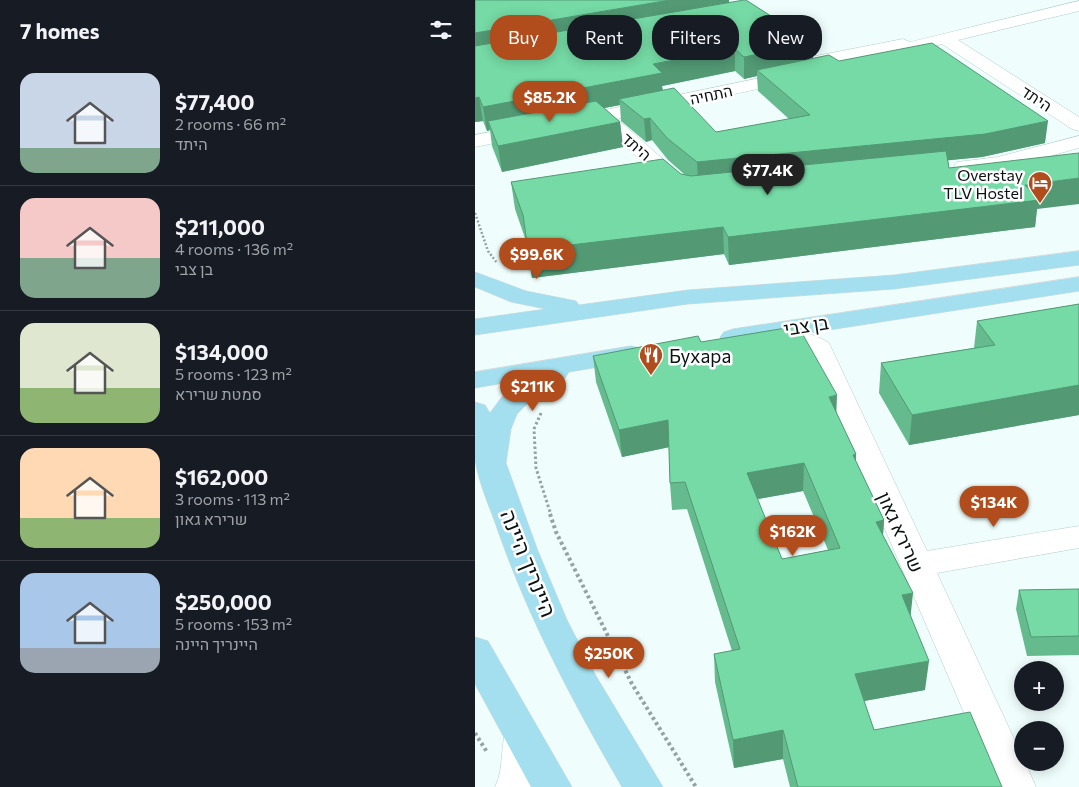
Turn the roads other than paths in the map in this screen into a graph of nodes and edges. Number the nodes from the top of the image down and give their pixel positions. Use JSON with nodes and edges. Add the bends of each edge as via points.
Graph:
{"nodes":[{"id":1,"x":1079,"y":6,"type":"edge"},
{"id":2,"x":944,"y":38,"type":"junction"},
{"id":3,"x":822,"y":59,"type":"edge"},
{"id":4,"x":829,"y":63,"type":"junction"},
{"id":5,"x":603,"y":117,"type":"junction"},
{"id":6,"x":551,"y":120,"type":"junction"},
{"id":7,"x":1079,"y":125,"type":"edge"},
{"id":8,"x":475,"y":128,"type":"edge"},
{"id":9,"x":475,"y":141,"type":"edge"},
{"id":10,"x":1079,"y":142,"type":"edge"},
{"id":11,"x":948,"y":168,"type":"edge"},
{"id":12,"x":702,"y":193,"type":"edge"},
{"id":13,"x":1079,"y":258,"type":"edge"},
{"id":14,"x":475,"y":279,"type":"edge"},
{"id":15,"x":1079,"y":284,"type":"edge"},
{"id":16,"x":591,"y":309,"type":"junction"},
{"id":17,"x":475,"y":327,"type":"edge"},
{"id":18,"x":743,"y":335,"type":"junction"},
{"id":19,"x":715,"y":340,"type":"edge"},
{"id":20,"x":658,"y":350,"type":"edge"},
{"id":21,"x":582,"y":363,"type":"junction"},
{"id":22,"x":475,"y":380,"type":"edge"},
{"id":23,"x":475,"y":411,"type":"edge"},
{"id":24,"x":491,"y":467,"type":"junction"},
{"id":25,"x":1079,"y":537,"type":"edge"},
{"id":26,"x":917,"y":566,"type":"junction"},
{"id":27,"x":475,"y":651,"type":"edge"},
{"id":28,"x":523,"y":736,"type":"junction"},
{"id":29,"x":515,"y":787,"type":"edge"},
{"id":30,"x":552,"y":787,"type":"edge"},
{"id":31,"x":643,"y":787,"type":"edge"},
{"id":32,"x":1015,"y":787,"type":"edge"}],
"edges":[{"from":1,"to":2,"type":"street","name":"התחיה"},
{"from":2,"to":4,"type":"street","name":"התחיה"},
{"from":2,"to":7,"type":"street","name":"היתד"},
{"from":3,"to":4,"type":"street"},
{"from":4,"to":5,"type":"street","name":"התחיה"},
{"from":4,"to":6,"type":"street","name":"התחיה"},
{"from":5,"to":6,"type":"street","name":"התחיה"},
{"from":5,"to":12,"type":"street","name":"היתד","via":[[692,194]]},
{"from":6,"to":8,"type":"street","name":"התחיה"},
{"from":6,"to":9,"type":"street","name":"התחיה"},
{"from":10,"to":11,"type":"street","via":[[998,163]]},
{"from":13,"to":16,"type":"main road","name":"בן צבי","via":[[894,282],[688,297]]},
{"from":14,"to":16,"type":"main road","via":[[511,294]]},
{"from":15,"to":18,"type":"main road","name":"בן צבי"},
{"from":16,"to":17,"type":"main road","name":"בן צבי"},
{"from":18,"to":19,"type":"main road","name":"בן צבי"},
{"from":18,"to":26,"type":"street","name":"שרירא גאון","via":[[808,341],[820,349]]},
{"from":20,"to":21,"type":"main road"},
{"from":21,"to":22,"type":"main road"},
{"from":21,"to":24,"type":"main road","via":[[540,380],[510,405],[500,418],[495,434]]},
{"from":23,"to":24,"type":"main road","name":"היינריך היינה"},
{"from":24,"to":31,"type":"main road","name":"היינריך היינה","via":[[538,591],[583,685]]},
{"from":25,"to":26,"type":"street"},
{"from":26,"to":32,"type":"street","name":"שרירא גאון"},
{"from":27,"to":28,"type":"main road"},
{"from":28,"to":29,"type":"street","via":[[520,776]]},
{"from":28,"to":30,"type":"main road"}]}
